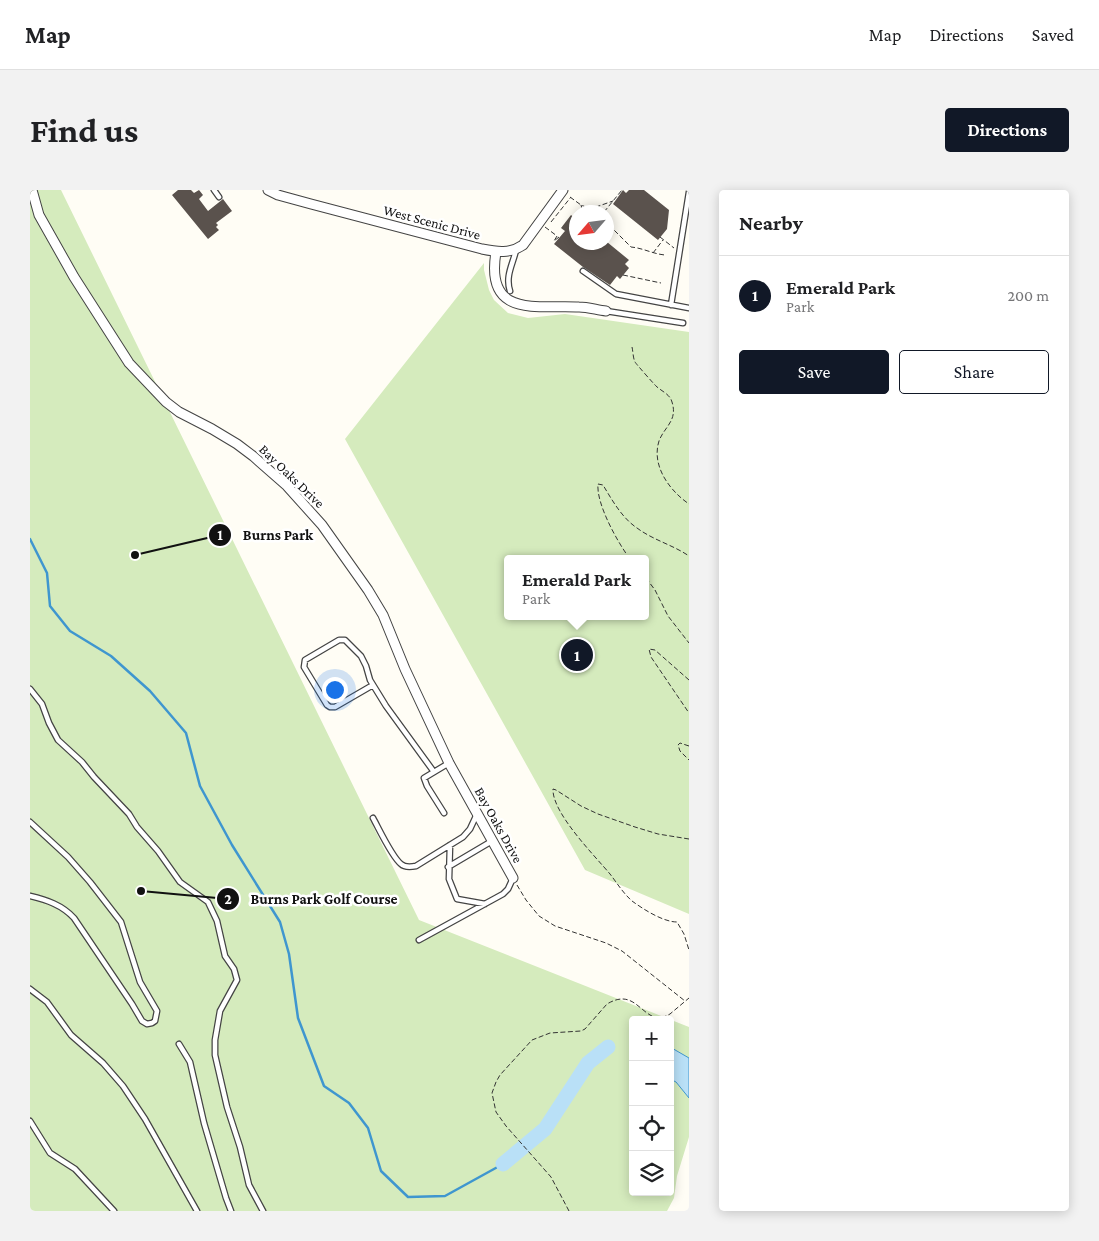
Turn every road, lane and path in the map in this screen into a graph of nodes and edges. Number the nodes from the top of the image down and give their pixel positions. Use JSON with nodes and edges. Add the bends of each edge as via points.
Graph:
{"nodes":[{"id":1,"x":32,"y":190,"type":"edge"},
{"id":2,"x":214,"y":190,"type":"edge"},
{"id":3,"x":268,"y":190,"type":"edge"},
{"id":4,"x":622,"y":190,"type":"edge"},
{"id":5,"x":564,"y":192,"type":"edge"},
{"id":6,"x":689,"y":192,"type":"edge"},
{"id":7,"x":219,"y":197,"type":"dead end"},
{"id":8,"x":571,"y":197,"type":"junction"},
{"id":9,"x":614,"y":200,"type":"junction"},
{"id":10,"x":581,"y":205,"type":"edge"},
{"id":11,"x":601,"y":205,"type":"edge"},
{"id":12,"x":610,"y":205,"type":"edge"},
{"id":13,"x":543,"y":225,"type":"dead end"},
{"id":14,"x":547,"y":228,"type":"junction"},
{"id":15,"x":614,"y":230,"type":"edge"},
{"id":16,"x":559,"y":237,"type":"dead end"},
{"id":17,"x":660,"y":237,"type":"dead end"},
{"id":18,"x":664,"y":240,"type":"junction"},
{"id":19,"x":516,"y":248,"type":"junction"},
{"id":20,"x":674,"y":248,"type":"dead end"},
{"id":21,"x":496,"y":252,"type":"junction"},
{"id":22,"x":653,"y":253,"type":"junction"},
{"id":23,"x":665,"y":255,"type":"dead end"},
{"id":24,"x":583,"y":271,"type":"dead end"},
{"id":25,"x":624,"y":275,"type":"dead end"},
{"id":26,"x":660,"y":283,"type":"dead end"},
{"id":27,"x":510,"y":291,"type":"dead end"},
{"id":28,"x":672,"y":305,"type":"junction"},
{"id":29,"x":689,"y":308,"type":"edge"},
{"id":30,"x":606,"y":311,"type":"joint"},
{"id":31,"x":683,"y":323,"type":"dead end"},
{"id":32,"x":632,"y":347,"type":"dead end"},
{"id":33,"x":689,"y":504,"type":"edge"},
{"id":34,"x":627,"y":555,"type":"edge"},
{"id":35,"x":689,"y":556,"type":"edge"},
{"id":36,"x":649,"y":582,"type":"edge"},
{"id":37,"x":689,"y":643,"type":"edge"},
{"id":38,"x":689,"y":680,"type":"edge"},
{"id":39,"x":373,"y":684,"type":"junction"},
{"id":40,"x":30,"y":689,"type":"edge"},
{"id":41,"x":689,"y":713,"type":"edge"},
{"id":42,"x":689,"y":746,"type":"edge"},
{"id":43,"x":689,"y":760,"type":"edge"},
{"id":44,"x":449,"y":764,"type":"junction"},
{"id":45,"x":434,"y":772,"type":"junction"},
{"id":46,"x":444,"y":813,"type":"dead end"},
{"id":47,"x":477,"y":813,"type":"junction"},
{"id":48,"x":373,"y":818,"type":"dead end"},
{"id":49,"x":30,"y":822,"type":"edge"},
{"id":50,"x":689,"y":839,"type":"edge"},
{"id":51,"x":493,"y":841,"type":"junction"},
{"id":52,"x":450,"y":846,"type":"junction"},
{"id":53,"x":448,"y":867,"type":"junction"},
{"id":54,"x":513,"y":878,"type":"junction"},
{"id":55,"x":30,"y":896,"type":"edge"},
{"id":56,"x":485,"y":904,"type":"junction"},
{"id":57,"x":419,"y":940,"type":"dead end"},
{"id":58,"x":689,"y":950,"type":"edge"},
{"id":59,"x":30,"y":989,"type":"edge"},
{"id":60,"x":689,"y":998,"type":"edge"},
{"id":61,"x":685,"y":1001,"type":"junction"},
{"id":62,"x":179,"y":1044,"type":"dead end"},
{"id":63,"x":30,"y":1121,"type":"edge"},
{"id":64,"x":114,"y":1211,"type":"edge"},
{"id":65,"x":197,"y":1211,"type":"edge"},
{"id":66,"x":231,"y":1211,"type":"edge"},
{"id":67,"x":263,"y":1211,"type":"edge"},
{"id":68,"x":569,"y":1211,"type":"edge"}],
"edges":[{"from":1,"to":44,"type":"street","name":"Bay Oaks Drive","via":[[39,215],[74,277],[117,347],[140,376],[180,412],[254,456],[322,525],[382,614]]},
{"from":2,"to":7,"type":"lane"},
{"from":3,"to":21,"type":"street","name":"West Scenic Drive"},
{"from":4,"to":9,"type":"path"},
{"from":5,"to":8,"type":"path"},
{"from":5,"to":19,"type":"street","via":[[523,245]]},
{"from":6,"to":28,"type":"lane"},
{"from":8,"to":10,"type":"path"},
{"from":8,"to":14,"type":"path"},
{"from":9,"to":11,"type":"path"},
{"from":9,"to":12,"type":"path"},
{"from":13,"to":14,"type":"path"},
{"from":14,"to":16,"type":"path","via":[[557,236],[554,241]]},
{"from":15,"to":22,"type":"path","via":[[631,247]]},
{"from":17,"to":18,"type":"path"},
{"from":18,"to":20,"type":"path"},
{"from":18,"to":22,"type":"path"},
{"from":19,"to":21,"type":"street","name":"West Scenic Drive"},
{"from":19,"to":27,"type":"lane","via":[[508,273]]},
{"from":21,"to":30,"type":"street","via":[[495,278],[503,295],[512,302],[526,306],[582,306]]},
{"from":22,"to":23,"type":"path"},
{"from":24,"to":28,"type":"lane","via":[[616,294]]},
{"from":25,"to":26,"type":"path"},
{"from":28,"to":29,"type":"lane"},
{"from":30,"to":31,"type":"lane"},
{"from":32,"to":33,"type":"path","via":[[635,362],[672,400],[671,422],[659,441],[660,469],[674,493]]},
{"from":34,"to":35,"type":"path","via":[[612,532],[598,484],[603,485],[636,528]]},
{"from":36,"to":37,"type":"path","via":[[668,616]]},
{"from":38,"to":41,"type":"path","via":[[655,650],[649,649],[651,657]]},
{"from":39,"to":39,"type":"lane","via":[[361,656],[345,640],[339,640],[303,663],[330,708]]},
{"from":39,"to":45,"type":"lane"},
{"from":40,"to":67,"type":"lane","via":[[42,704],[58,740],[129,814],[180,882],[202,896],[213,910],[223,951],[237,980],[220,1011],[215,1055],[249,1184]]},
{"from":42,"to":43,"type":"path","via":[[678,745]]},
{"from":44,"to":45,"type":"lane"},
{"from":44,"to":47,"type":"street","name":"Bay Oaks Drive"},
{"from":45,"to":46,"type":"lane","via":[[424,778]]},
{"from":47,"to":51,"type":"street","name":"Bay Oaks Drive"},
{"from":47,"to":52,"type":"lane","via":[[470,829]]},
{"from":48,"to":52,"type":"lane","via":[[402,866],[416,866]]},
{"from":49,"to":55,"type":"lane","via":[[68,857],[121,922],[140,982],[156,1010],[152,1024],[142,1021],[68,911]]},
{"from":50,"to":58,"type":"path","via":[[634,827],[581,806],[553,789],[564,818],[589,852],[632,900],[658,916],[677,922]]},
{"from":51,"to":53,"type":"lane"},
{"from":51,"to":54,"type":"street","name":"Bay Oaks Drive"},
{"from":52,"to":53,"type":"lane"},
{"from":53,"to":56,"type":"lane","via":[[457,899]]},
{"from":54,"to":56,"type":"lane","via":[[504,894]]},
{"from":54,"to":61,"type":"path","via":[[539,916],[555,926],[622,951]]},
{"from":56,"to":57,"type":"lane"},
{"from":59,"to":65,"type":"lane","via":[[47,1002],[72,1035],[123,1086]]},
{"from":60,"to":61,"type":"path"},
{"from":61,"to":68,"type":"path","via":[[660,1019],[625,998],[616,999],[581,1031],[550,1033],[532,1040],[504,1070],[494,1087],[496,1112],[551,1177]]},
{"from":62,"to":66,"type":"lane","via":[[190,1062]]},
{"from":63,"to":64,"type":"lane","via":[[50,1153],[75,1168]]}]}
